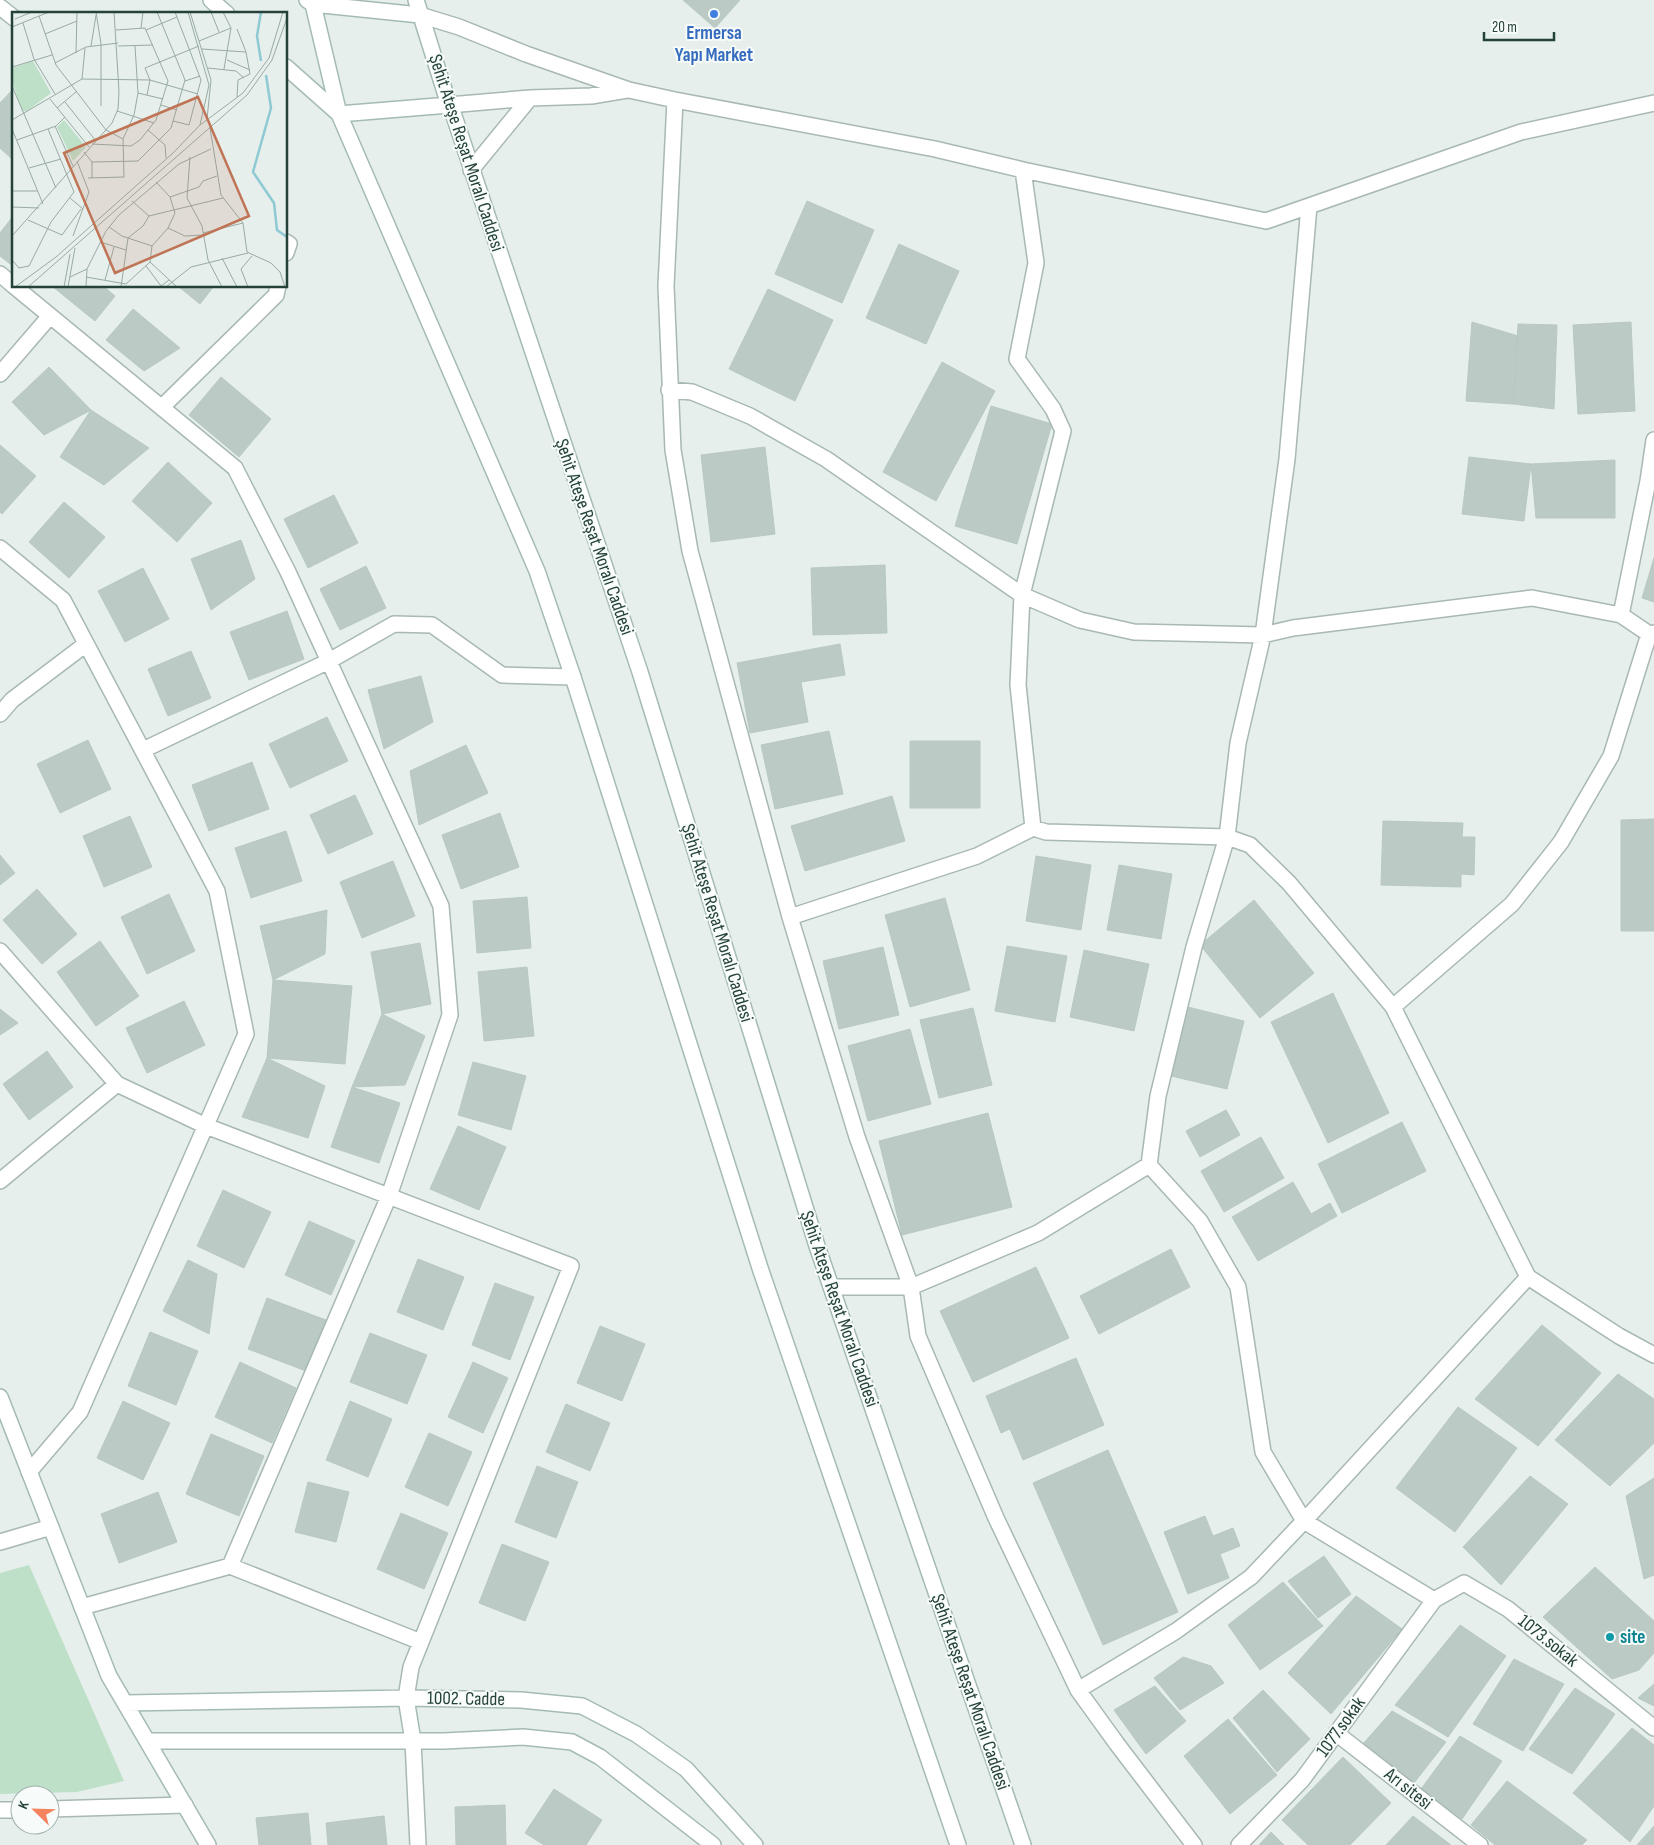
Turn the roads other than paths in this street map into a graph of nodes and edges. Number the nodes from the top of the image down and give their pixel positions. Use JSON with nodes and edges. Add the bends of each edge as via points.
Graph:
{"nodes":[{"id":1,"x":211,"y":0,"type":"edge"},
{"id":2,"x":416,"y":0,"type":"edge"},
{"id":3,"x":310,"y":1,"type":"edge"},
{"id":4,"x":0,"y":7,"type":"edge"},
{"id":5,"x":225,"y":12,"type":"edge"},
{"id":6,"x":420,"y":15,"type":"junction"},
{"id":7,"x":12,"y":16,"type":"edge"},
{"id":8,"x":288,"y":68,"type":"edge"},
{"id":9,"x":629,"y":90,"type":"junction"},
{"id":10,"x":530,"y":98,"type":"junction"},
{"id":11,"x":674,"y":100,"type":"junction"},
{"id":12,"x":1654,"y":103,"type":"edge"},
{"id":13,"x":449,"y":105,"type":"junction"},
{"id":14,"x":339,"y":114,"type":"junction"},
{"id":15,"x":471,"y":170,"type":"junction"},
{"id":16,"x":1023,"y":170,"type":"junction"},
{"id":17,"x":1309,"y":206,"type":"junction"},
{"id":18,"x":0,"y":274,"type":"edge"},
{"id":19,"x":12,"y":284,"type":"edge"},
{"id":20,"x":16,"y":288,"type":"edge"},
{"id":21,"x":278,"y":288,"type":"edge"},
{"id":22,"x":50,"y":316,"type":"junction"},
{"id":23,"x":0,"y":374,"type":"edge"},
{"id":24,"x":669,"y":390,"type":"junction"},
{"id":25,"x":162,"y":408,"type":"junction"},
{"id":26,"x":1654,"y":440,"type":"edge"},
{"id":27,"x":0,"y":548,"type":"edge"},
{"id":28,"x":1022,"y":595,"type":"junction"},
{"id":29,"x":1621,"y":615,"type":"junction"},
{"id":30,"x":1651,"y":634,"type":"edge"},
{"id":31,"x":1263,"y":635,"type":"junction"},
{"id":32,"x":86,"y":644,"type":"junction"},
{"id":33,"x":329,"y":661,"type":"junction"},
{"id":34,"x":573,"y":677,"type":"junction"},
{"id":35,"x":0,"y":714,"type":"edge"},
{"id":36,"x":143,"y":750,"type":"junction"},
{"id":37,"x":1033,"y":828,"type":"junction"},
{"id":38,"x":1227,"y":837,"type":"junction"},
{"id":39,"x":790,"y":917,"type":"junction"},
{"id":40,"x":0,"y":951,"type":"edge"},
{"id":41,"x":1393,"y":1007,"type":"junction"},
{"id":42,"x":117,"y":1084,"type":"junction"},
{"id":43,"x":206,"y":1126,"type":"junction"},
{"id":44,"x":1149,"y":1165,"type":"junction"},
{"id":45,"x":0,"y":1181,"type":"edge"},
{"id":46,"x":389,"y":1196,"type":"junction"},
{"id":47,"x":1528,"y":1277,"type":"junction"},
{"id":48,"x":831,"y":1287,"type":"junction"},
{"id":49,"x":911,"y":1287,"type":"junction"},
{"id":50,"x":1654,"y":1354,"type":"edge"},
{"id":51,"x":0,"y":1397,"type":"edge"},
{"id":52,"x":4,"y":1421,"type":"edge"},
{"id":53,"x":29,"y":1472,"type":"junction"},
{"id":54,"x":1304,"y":1521,"type":"junction"},
{"id":55,"x":51,"y":1527,"type":"junction"},
{"id":56,"x":0,"y":1542,"type":"edge"},
{"id":57,"x":230,"y":1566,"type":"junction"},
{"id":58,"x":1434,"y":1600,"type":"junction"},
{"id":59,"x":82,"y":1608,"type":"junction"},
{"id":60,"x":421,"y":1642,"type":"junction"},
{"id":61,"x":1078,"y":1690,"type":"junction"},
{"id":62,"x":406,"y":1698,"type":"junction"},
{"id":63,"x":125,"y":1703,"type":"junction"},
{"id":64,"x":1654,"y":1728,"type":"edge"},
{"id":65,"x":1336,"y":1734,"type":"junction"},
{"id":66,"x":148,"y":1741,"type":"junction"},
{"id":67,"x":413,"y":1741,"type":"junction"},
{"id":68,"x":185,"y":1805,"type":"junction"},
{"id":69,"x":60,"y":1809,"type":"edge"},
{"id":70,"x":208,"y":1845,"type":"edge"},
{"id":71,"x":418,"y":1845,"type":"edge"},
{"id":72,"x":713,"y":1845,"type":"edge"},
{"id":73,"x":755,"y":1845,"type":"edge"},
{"id":74,"x":958,"y":1845,"type":"edge"},
{"id":75,"x":1023,"y":1845,"type":"edge"},
{"id":76,"x":1194,"y":1845,"type":"edge"},
{"id":77,"x":1239,"y":1845,"type":"edge"},
{"id":78,"x":1480,"y":1845,"type":"edge"}],
"edges":[{"from":1,"to":5,"type":"street"},
{"from":2,"to":6,"type":"street","name":"Şehit Ateşe Reşat Moralı Caddesi"},
{"from":3,"to":6,"type":"street"},
{"from":3,"to":14,"type":"street"},
{"from":4,"to":7,"type":"street"},
{"from":6,"to":9,"type":"street"},
{"from":6,"to":13,"type":"street","name":"Şehit Ateşe Reşat Moralı Caddesi"},
{"from":8,"to":14,"type":"street"},
{"from":9,"to":10,"type":"street","via":[[591,96]]},
{"from":9,"to":11,"type":"street"},
{"from":10,"to":13,"type":"street"},
{"from":10,"to":15,"type":"street"},
{"from":11,"to":16,"type":"street","via":[[935,149]]},
{"from":11,"to":24,"type":"street","via":[[666,286]]},
{"from":12,"to":17,"type":"street","via":[[1521,132]]},
{"from":13,"to":14,"type":"street"},
{"from":13,"to":15,"type":"street","name":"Şehit Ateşe Reşat Moralı Caddesi"},
{"from":14,"to":34,"type":"street","via":[[537,571]]},
{"from":15,"to":48,"type":"street","name":"Şehit Ateşe Reşat Moralı Caddesi","via":[[640,672]]},
{"from":16,"to":17,"type":"street","via":[[1266,221]]},
{"from":16,"to":28,"type":"street","via":[[1036,263],[1017,360],[1053,409],[1063,431]]},
{"from":17,"to":31,"type":"street","via":[[1287,459]]},
{"from":18,"to":19,"type":"street"},
{"from":20,"to":22,"type":"street"},
{"from":21,"to":25,"type":"street","via":[[276,295]]},
{"from":22,"to":23,"type":"street"},
{"from":22,"to":25,"type":"street"},
{"from":24,"to":28,"type":"street","via":[[692,392],[750,416],[826,459]]},
{"from":24,"to":39,"type":"street","via":[[673,450],[690,551]]},
{"from":25,"to":33,"type":"street","via":[[235,468]]},
{"from":26,"to":29,"type":"street"},
{"from":27,"to":32,"type":"street","via":[[63,600]]},
{"from":28,"to":31,"type":"street","via":[[1080,620],[1134,632]]},
{"from":28,"to":37,"type":"street","via":[[1018,685]]},
{"from":29,"to":30,"type":"street"},
{"from":29,"to":31,"type":"street","via":[[1532,598],[1293,628]]},
{"from":30,"to":41,"type":"street","via":[[1611,756],[1561,842],[1512,904]]},
{"from":31,"to":38,"type":"street","via":[[1238,743]]},
{"from":32,"to":35,"type":"street","via":[[12,700]]},
{"from":32,"to":36,"type":"street"},
{"from":33,"to":34,"type":"street","via":[[394,624],[432,625],[502,675]]},
{"from":33,"to":36,"type":"street"},
{"from":33,"to":46,"type":"street","via":[[441,906],[450,1015]]},
{"from":34,"to":74,"type":"street","via":[[764,1277]]},
{"from":36,"to":43,"type":"street","via":[[217,891],[246,1034]]},
{"from":37,"to":38,"type":"street","via":[[1046,832]]},
{"from":37,"to":39,"type":"street","via":[[976,856]]},
{"from":38,"to":41,"type":"street","via":[[1250,845],[1289,883]]},
{"from":38,"to":44,"type":"street","via":[[1194,946],[1158,1096]]},
{"from":39,"to":49,"type":"street","via":[[857,1137]]},
{"from":40,"to":42,"type":"street"},
{"from":41,"to":47,"type":"street"},
{"from":42,"to":43,"type":"street"},
{"from":42,"to":45,"type":"street"},
{"from":43,"to":46,"type":"street"},
{"from":43,"to":53,"type":"street","via":[[80,1412]]},
{"from":44,"to":49,"type":"street","via":[[1038,1233]]},
{"from":44,"to":54,"type":"street","via":[[1200,1221],[1238,1287],[1263,1452]]},
{"from":46,"to":57,"type":"street"},
{"from":46,"to":60,"type":"street","via":[[571,1266]]},
{"from":47,"to":50,"type":"street","via":[[1619,1336]]},
{"from":47,"to":54,"type":"street"},
{"from":48,"to":49,"type":"street"},
{"from":48,"to":75,"type":"street","name":"Şehit Ateşe Reşat Moralı Caddesi"},
{"from":49,"to":61,"type":"street","via":[[918,1336],[996,1518]]},
{"from":51,"to":52,"type":"street"},
{"from":52,"to":53,"type":"street"},
{"from":53,"to":55,"type":"street"},
{"from":54,"to":58,"type":"street"},
{"from":54,"to":61,"type":"street","via":[[1251,1576],[1176,1631]]},
{"from":55,"to":56,"type":"street"},
{"from":55,"to":59,"type":"street"},
{"from":57,"to":59,"type":"street"},
{"from":57,"to":60,"type":"street"},
{"from":58,"to":64,"type":"street","name":"1073.sokak","via":[[1464,1583],[1508,1609]]},
{"from":58,"to":65,"type":"street","name":"1077.sokak"},
{"from":59,"to":63,"type":"street","via":[[109,1676]]},
{"from":60,"to":62,"type":"street","via":[[411,1667]]},
{"from":61,"to":76,"type":"street"},
{"from":62,"to":63,"type":"street","name":"1002. Cadde"},
{"from":62,"to":67,"type":"street"},
{"from":62,"to":73,"type":"street","name":"1002. Cadde","via":[[521,1700],[582,1706],[636,1734],[686,1769]]},
{"from":63,"to":66,"type":"street"},
{"from":65,"to":77,"type":"street","name":"1077.sokak","via":[[1302,1780]]},
{"from":65,"to":78,"type":"street","name":"Arı sitesi"},
{"from":66,"to":67,"type":"street","name":"1002. Cadde"},
{"from":66,"to":68,"type":"street"},
{"from":67,"to":71,"type":"street"},
{"from":67,"to":72,"type":"street","name":"1002. Cadde","via":[[523,1737],[572,1742],[600,1757]]},
{"from":68,"to":69,"type":"street"},
{"from":68,"to":70,"type":"street"}]}
